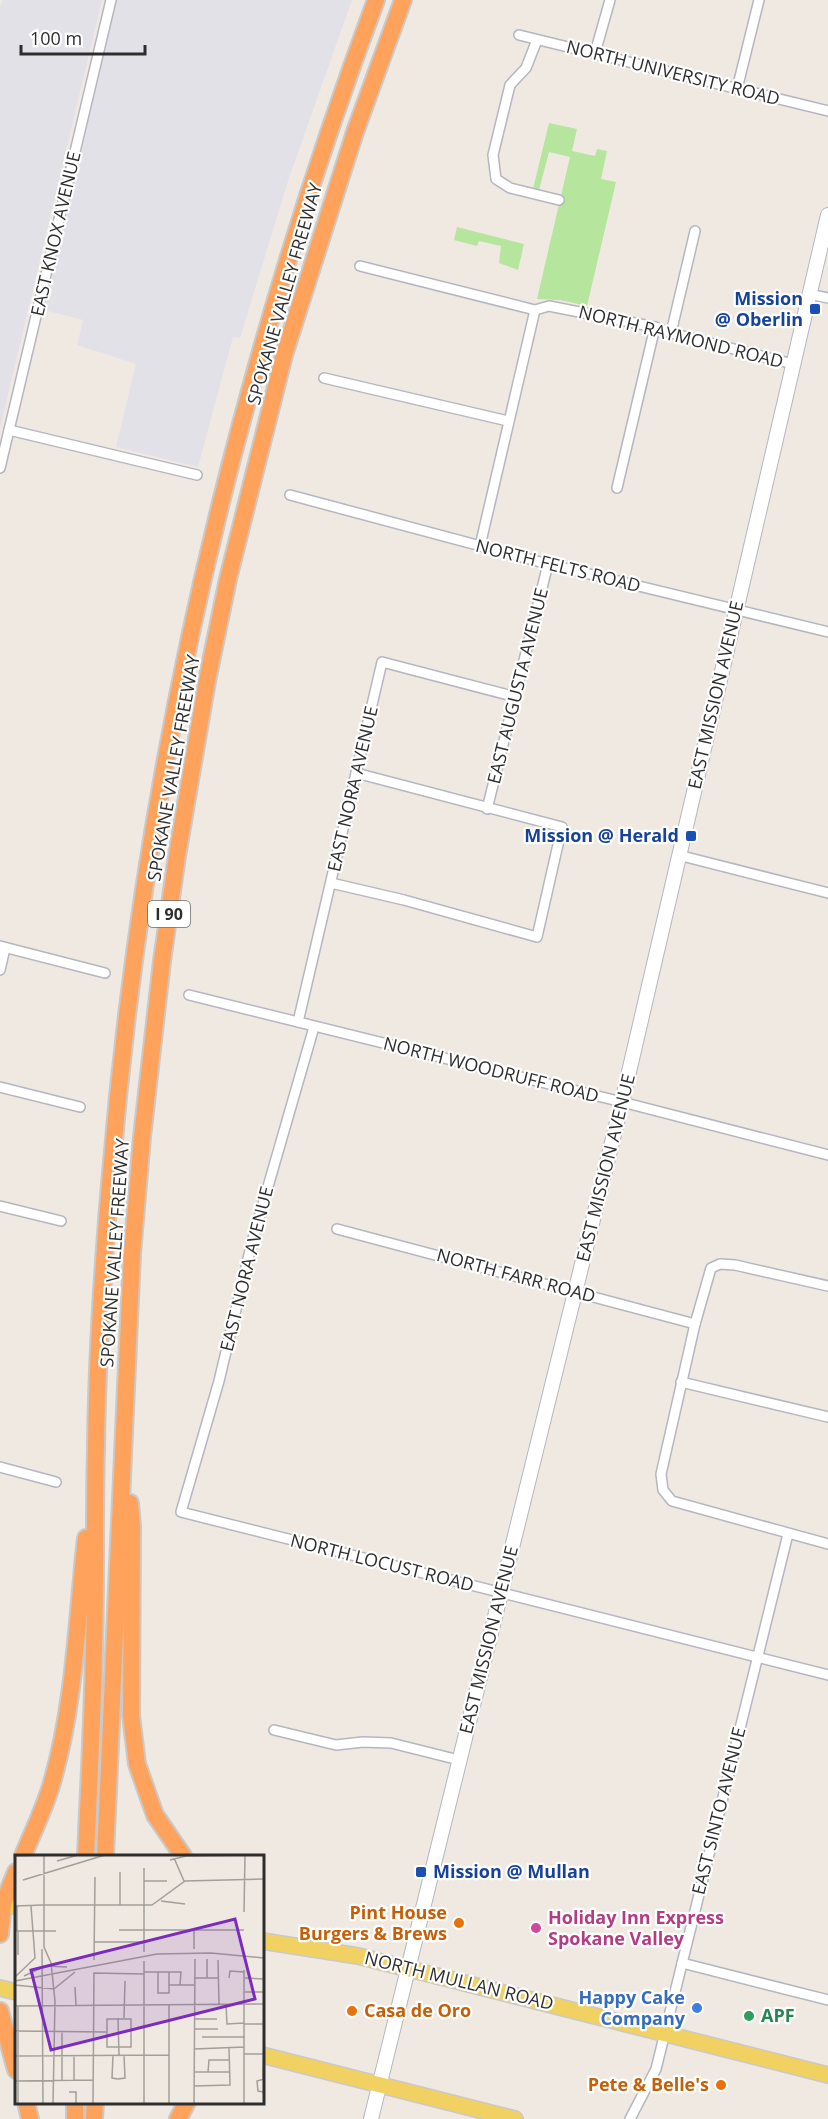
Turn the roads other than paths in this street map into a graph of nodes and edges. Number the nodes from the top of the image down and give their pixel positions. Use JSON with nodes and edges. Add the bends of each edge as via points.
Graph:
{"nodes":[{"id":1,"x":111,"y":0,"type":"edge"},
{"id":2,"x":376,"y":0,"type":"edge"},
{"id":3,"x":403,"y":0,"type":"edge"},
{"id":4,"x":610,"y":0,"type":"edge"},
{"id":5,"x":759,"y":0,"type":"edge"},
{"id":6,"x":519,"y":35,"type":"dead end"},
{"id":7,"x":537,"y":40,"type":"junction"},
{"id":8,"x":595,"y":53,"type":"junction"},
{"id":9,"x":737,"y":89,"type":"junction"},
{"id":10,"x":828,"y":111,"type":"edge"},
{"id":11,"x":559,"y":200,"type":"dead end"},
{"id":12,"x":828,"y":214,"type":"edge"},
{"id":13,"x":695,"y":231,"type":"dead end"},
{"id":14,"x":360,"y":266,"type":"dead end"},
{"id":15,"x":809,"y":294,"type":"junction"},
{"id":16,"x":828,"y":298,"type":"edge"},
{"id":17,"x":535,"y":310,"type":"junction"},
{"id":18,"x":655,"y":327,"type":"junction"},
{"id":19,"x":671,"y":333,"type":"junction"},
{"id":20,"x":793,"y":364,"type":"junction"},
{"id":21,"x":324,"y":378,"type":"dead end"},
{"id":22,"x":508,"y":422,"type":"junction"},
{"id":23,"x":9,"y":430,"type":"junction"},
{"id":24,"x":0,"y":468,"type":"edge"},
{"id":25,"x":197,"y":475,"type":"dead end"},
{"id":26,"x":617,"y":488,"type":"dead end"},
{"id":27,"x":290,"y":495,"type":"dead end"},
{"id":28,"x":480,"y":546,"type":"junction"},
{"id":29,"x":548,"y":564,"type":"junction"},
{"id":30,"x":736,"y":610,"type":"junction"},
{"id":31,"x":828,"y":633,"type":"edge"},
{"id":32,"x":516,"y":697,"type":"junction"},
{"id":33,"x":356,"y":773,"type":"junction"},
{"id":34,"x":487,"y":809,"type":"junction"},
{"id":35,"x":678,"y":855,"type":"junction"},
{"id":36,"x":331,"y":883,"type":"junction"},
{"id":37,"x":828,"y":894,"type":"edge"},
{"id":38,"x":3,"y":947,"type":"edge"},
{"id":39,"x":0,"y":970,"type":"edge"},
{"id":40,"x":105,"y":973,"type":"dead end"},
{"id":41,"x":189,"y":995,"type":"dead end"},
{"id":42,"x":298,"y":1022,"type":"junction"},
{"id":43,"x":314,"y":1027,"type":"junction"},
{"id":44,"x":0,"y":1088,"type":"edge"},
{"id":45,"x":622,"y":1102,"type":"junction"},
{"id":46,"x":80,"y":1107,"type":"dead end"},
{"id":47,"x":828,"y":1155,"type":"edge"},
{"id":48,"x":0,"y":1206,"type":"edge"},
{"id":49,"x":61,"y":1221,"type":"dead end"},
{"id":50,"x":337,"y":1229,"type":"dead end"},
{"id":51,"x":828,"y":1286,"type":"edge"},
{"id":52,"x":576,"y":1291,"type":"junction"},
{"id":53,"x":695,"y":1323,"type":"junction"},
{"id":54,"x":681,"y":1382,"type":"junction"},
{"id":55,"x":828,"y":1417,"type":"edge"},
{"id":56,"x":124,"y":1441,"type":"junction"},
{"id":57,"x":96,"y":1444,"type":"junction"},
{"id":58,"x":0,"y":1467,"type":"edge"},
{"id":59,"x":56,"y":1482,"type":"dead end"},
{"id":60,"x":181,"y":1512,"type":"joint"},
{"id":61,"x":788,"y":1534,"type":"junction"},
{"id":62,"x":828,"y":1544,"type":"edge"},
{"id":63,"x":501,"y":1592,"type":"junction"},
{"id":64,"x":757,"y":1658,"type":"junction"},
{"id":65,"x":828,"y":1675,"type":"edge"},
{"id":66,"x":274,"y":1730,"type":"dead end"},
{"id":67,"x":459,"y":1760,"type":"junction"},
{"id":68,"x":24,"y":1855,"type":"edge"},
{"id":69,"x":86,"y":1855,"type":"edge"},
{"id":70,"x":105,"y":1855,"type":"edge"},
{"id":71,"x":182,"y":1855,"type":"edge"},
{"id":72,"x":15,"y":1876,"type":"edge"},
{"id":73,"x":7,"y":1904,"type":"edge"},
{"id":74,"x":15,"y":1919,"type":"edge"},
{"id":75,"x":0,"y":1934,"type":"edge"},
{"id":76,"x":0,"y":1941,"type":"edge"},
{"id":77,"x":264,"y":1941,"type":"edge"},
{"id":78,"x":682,"y":1963,"type":"junction"},
{"id":79,"x":407,"y":1968,"type":"junction"},
{"id":80,"x":0,"y":1988,"type":"edge"},
{"id":81,"x":15,"y":1992,"type":"edge"},
{"id":82,"x":828,"y":2000,"type":"edge"},
{"id":83,"x":0,"y":2011,"type":"edge"},
{"id":84,"x":665,"y":2032,"type":"junction"},
{"id":85,"x":264,"y":2056,"type":"edge"},
{"id":86,"x":15,"y":2066,"type":"edge"},
{"id":87,"x":828,"y":2075,"type":"edge"},
{"id":88,"x":379,"y":2085,"type":"junction"},
{"id":89,"x":26,"y":2104,"type":"edge"},
{"id":90,"x":95,"y":2104,"type":"edge"},
{"id":91,"x":186,"y":2104,"type":"edge"},
{"id":92,"x":30,"y":2119,"type":"edge"},
{"id":93,"x":94,"y":2119,"type":"edge"},
{"id":94,"x":178,"y":2119,"type":"edge"},
{"id":95,"x":371,"y":2119,"type":"edge"},
{"id":96,"x":515,"y":2119,"type":"edge"},
{"id":97,"x":630,"y":2119,"type":"edge"}],
"edges":[{"from":1,"to":23,"type":"street","name":"EAST KNOX AVENUE"},
{"from":2,"to":57,"type":"highway","name":"SPOKANE VALLEY FREEWAY","number":"I 90","via":[[314,176],[271,315],[224,489],[182,675],[150,851],[126,1030],[111,1171]]},
{"from":3,"to":56,"type":"highway","name":"SPOKANE VALLEY FREEWAY","number":"I 90","via":[[355,132],[284,355],[228,579],[207,681],[169,914],[142,1137],[132,1254]]},
{"from":4,"to":8,"type":"street"},
{"from":5,"to":9,"type":"street"},
{"from":6,"to":7,"type":"street","name":"NORTH UNIVERSITY ROAD"},
{"from":7,"to":8,"type":"street","name":"NORTH UNIVERSITY ROAD"},
{"from":7,"to":11,"type":"street","via":[[526,68],[510,85],[493,155],[496,179],[510,188]]},
{"from":8,"to":9,"type":"street","name":"NORTH UNIVERSITY ROAD"},
{"from":9,"to":10,"type":"street","name":"NORTH UNIVERSITY ROAD"},
{"from":12,"to":15,"type":"street","name":"EAST MISSION AVENUE"},
{"from":13,"to":19,"type":"street"},
{"from":14,"to":17,"type":"street","name":"NORTH RAYMOND ROAD"},
{"from":15,"to":16,"type":"street"},
{"from":15,"to":20,"type":"street","name":"EAST MISSION AVENUE"},
{"from":17,"to":18,"type":"street","name":"NORTH RAYMOND ROAD","via":[[549,306]]},
{"from":17,"to":22,"type":"street"},
{"from":18,"to":19,"type":"street","name":"NORTH RAYMOND ROAD"},
{"from":18,"to":26,"type":"street"},
{"from":19,"to":20,"type":"street","name":"NORTH RAYMOND ROAD"},
{"from":20,"to":30,"type":"street","name":"EAST MISSION AVENUE"},
{"from":21,"to":22,"type":"street"},
{"from":22,"to":28,"type":"street"},
{"from":23,"to":24,"type":"street","name":"EAST KNOX AVENUE"},
{"from":23,"to":25,"type":"street"},
{"from":27,"to":28,"type":"street","name":"NORTH FELTS ROAD"},
{"from":28,"to":29,"type":"street","name":"NORTH FELTS ROAD"},
{"from":29,"to":30,"type":"street","name":"NORTH FELTS ROAD"},
{"from":29,"to":32,"type":"street","name":"EAST AUGUSTA AVENUE"},
{"from":30,"to":31,"type":"street","name":"NORTH FELTS ROAD"},
{"from":30,"to":35,"type":"street","name":"EAST MISSION AVENUE"},
{"from":32,"to":33,"type":"street","name":"EAST NORA AVENUE","via":[[382,662]]},
{"from":32,"to":34,"type":"street","name":"EAST AUGUSTA AVENUE"},
{"from":33,"to":34,"type":"street"},
{"from":33,"to":36,"type":"street","name":"EAST NORA AVENUE"},
{"from":34,"to":36,"type":"street","via":[[562,827],[537,937]]},
{"from":35,"to":37,"type":"street"},
{"from":35,"to":45,"type":"street","name":"EAST MISSION AVENUE"},
{"from":36,"to":42,"type":"street","name":"EAST NORA AVENUE"},
{"from":38,"to":39,"type":"street"},
{"from":38,"to":40,"type":"street"},
{"from":41,"to":42,"type":"street","name":"NORTH WOODRUFF ROAD"},
{"from":42,"to":43,"type":"street","name":"NORTH WOODRUFF ROAD"},
{"from":43,"to":45,"type":"street","name":"NORTH WOODRUFF ROAD"},
{"from":43,"to":60,"type":"street","name":"EAST NORA AVENUE"},
{"from":44,"to":46,"type":"street"},
{"from":45,"to":47,"type":"street","name":"NORTH WOODRUFF ROAD"},
{"from":45,"to":52,"type":"street","name":"EAST MISSION AVENUE"},
{"from":48,"to":49,"type":"street"},
{"from":50,"to":52,"type":"street","name":"NORTH FARR ROAD"},
{"from":51,"to":53,"type":"street","via":[[720,1264],[711,1268]]},
{"from":52,"to":53,"type":"street","name":"NORTH FARR ROAD"},
{"from":52,"to":63,"type":"street","name":"EAST MISSION AVENUE"},
{"from":53,"to":54,"type":"street"},
{"from":54,"to":55,"type":"street"},
{"from":54,"to":61,"type":"street","via":[[661,1474],[663,1490],[672,1501]]},
{"from":56,"to":70,"type":"highway","name":"SPOKANE VALLEY FREEWAY","number":"I 90"},
{"from":56,"to":71,"type":"highway","via":[[132,1527],[131,1714],[137,1764],[155,1815]]},
{"from":57,"to":68,"type":"highway","via":[[63,1739],[53,1782]]},
{"from":57,"to":69,"type":"highway","name":"SPOKANE VALLEY FREEWAY","number":"I 90","via":[[94,1652]]},
{"from":58,"to":59,"type":"street"},
{"from":60,"to":63,"type":"street","name":"NORTH LOCUST ROAD"},
{"from":61,"to":62,"type":"street"},
{"from":61,"to":64,"type":"street","name":"EAST SINTO AVENUE"},
{"from":63,"to":64,"type":"street","name":"NORTH LOCUST ROAD"},
{"from":63,"to":67,"type":"street","name":"EAST MISSION AVENUE"},
{"from":64,"to":65,"type":"street","name":"NORTH LOCUST ROAD"},
{"from":64,"to":78,"type":"street","name":"EAST SINTO AVENUE"},
{"from":66,"to":67,"type":"street","via":[[336,1745],[391,1743]]},
{"from":67,"to":79,"type":"street","name":"EAST MISSION AVENUE"},
{"from":72,"to":73,"type":"highway"},
{"from":73,"to":75,"type":"highway"},
{"from":74,"to":76,"type":"highway"},
{"from":77,"to":79,"type":"main road","name":"NORTH MULLAN ROAD"},
{"from":78,"to":82,"type":"street"},
{"from":78,"to":84,"type":"street","name":"EAST SINTO AVENUE"},
{"from":79,"to":84,"type":"main road","name":"NORTH MULLAN ROAD"},
{"from":79,"to":88,"type":"street","name":"EAST MISSION AVENUE"},
{"from":80,"to":81,"type":"main road"},
{"from":83,"to":86,"type":"highway"},
{"from":84,"to":87,"type":"main road","name":"NORTH MULLAN ROAD"},
{"from":84,"to":97,"type":"street","name":"EAST SINTO AVENUE","via":[[654,2074]]},
{"from":85,"to":88,"type":"main road"},
{"from":88,"to":95,"type":"street","name":"EAST MISSION AVENUE"},
{"from":88,"to":96,"type":"main road"},
{"from":89,"to":92,"type":"highway"},
{"from":90,"to":93,"type":"highway"},
{"from":91,"to":94,"type":"highway"}]}
